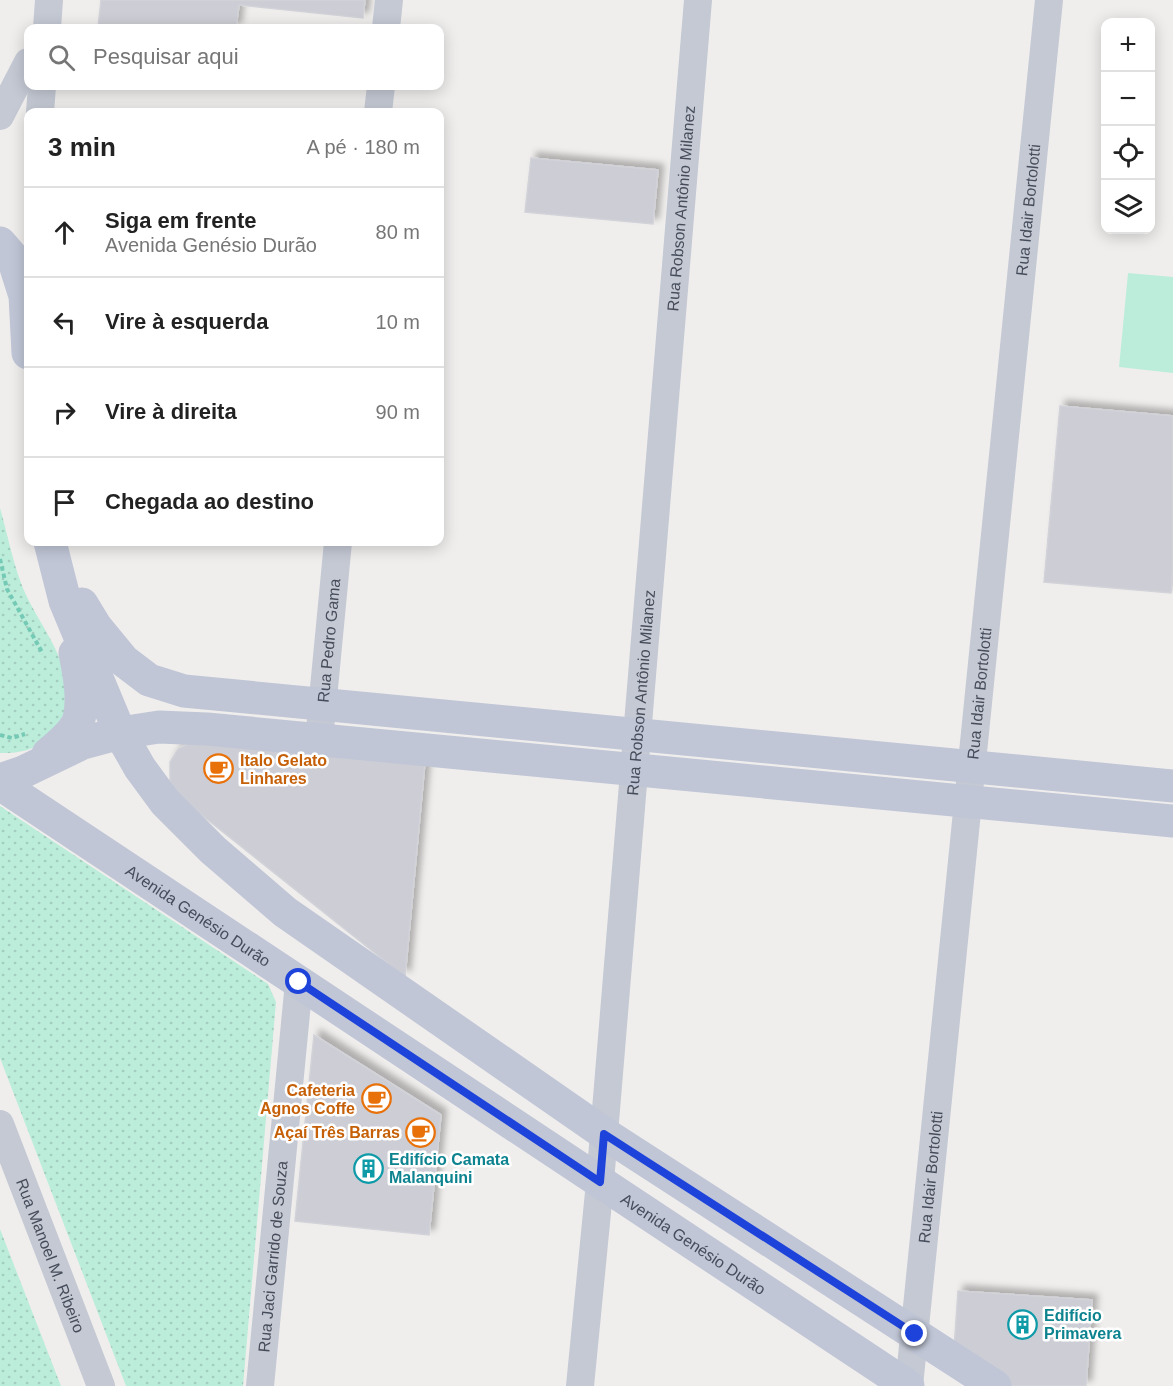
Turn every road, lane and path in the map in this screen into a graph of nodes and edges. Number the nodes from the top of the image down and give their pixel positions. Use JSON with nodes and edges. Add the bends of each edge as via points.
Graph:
{"nodes":[{"id":1,"x":389,"y":0,"type":"edge"},
{"id":2,"x":698,"y":0,"type":"edge"},
{"id":3,"x":1048,"y":0,"type":"edge"},
{"id":4,"x":386,"y":24,"type":"edge"},
{"id":5,"x":24,"y":70,"type":"edge"},
{"id":6,"x":42,"y":90,"type":"edge"},
{"id":7,"x":381,"y":90,"type":"edge"},
{"id":8,"x":40,"y":108,"type":"edge"},
{"id":9,"x":378,"y":108,"type":"edge"},
{"id":10,"x":0,"y":116,"type":"edge"},
{"id":11,"x":0,"y":243,"type":"edge"},
{"id":12,"x":24,"y":293,"type":"edge"},
{"id":13,"x":338,"y":546,"type":"edge"},
{"id":14,"x":53,"y":553,"type":"edge"},
{"id":15,"x":0,"y":559,"type":"edge"},
{"id":16,"x":65,"y":602,"type":"junction"},
{"id":17,"x":45,"y":661,"type":"dead end"},
{"id":18,"x":322,"y":704,"type":"junction"},
{"id":19,"x":33,"y":731,"type":"dead end"},
{"id":20,"x":120,"y":733,"type":"junction"},
{"id":21,"x":0,"y":735,"type":"edge"},
{"id":22,"x":637,"y":735,"type":"junction"},
{"id":23,"x":319,"y":740,"type":"junction"},
{"id":24,"x":33,"y":767,"type":"junction"},
{"id":25,"x":972,"y":767,"type":"junction"},
{"id":26,"x":635,"y":770,"type":"junction"},
{"id":27,"x":0,"y":782,"type":"edge"},
{"id":28,"x":1173,"y":786,"type":"edge"},
{"id":29,"x":968,"y":801,"type":"junction"},
{"id":30,"x":1173,"y":821,"type":"edge"},
{"id":31,"x":299,"y":982,"type":"junction"},
{"id":32,"x":0,"y":1124,"type":"edge"},
{"id":33,"x":604,"y":1134,"type":"junction"},
{"id":34,"x":600,"y":1182,"type":"junction"},
{"id":35,"x":915,"y":1334,"type":"junction"},
{"id":36,"x":101,"y":1386,"type":"edge"},
{"id":37,"x":260,"y":1386,"type":"edge"},
{"id":38,"x":580,"y":1386,"type":"edge"},
{"id":39,"x":909,"y":1386,"type":"edge"},
{"id":40,"x":995,"y":1386,"type":"edge"}],
"edges":[{"from":1,"to":4,"type":"street"},
{"from":2,"to":22,"type":"street","name":"Rua Robson Antônio Milanez"},
{"from":3,"to":25,"type":"street","name":"Rua Idair Bortolotti"},
{"from":5,"to":10,"type":"street"},
{"from":6,"to":8,"type":"street"},
{"from":7,"to":9,"type":"street"},
{"from":11,"to":12,"type":"main road","via":[[13,258]]},
{"from":13,"to":18,"type":"street","name":"Rua Pedro Gama"},
{"from":14,"to":16,"type":"main road"},
{"from":14,"to":18,"type":"main road","via":[[96,627],[124,661],[150,680],[184,691]]},
{"from":15,"to":17,"type":"path","via":[[7,589]]},
{"from":16,"to":20,"type":"main road"},
{"from":16,"to":24,"type":"main road","via":[[79,673],[78,720],[66,739]]},
{"from":18,"to":22,"type":"main road"},
{"from":18,"to":23,"type":"street","name":"Rua Pedro Gama"},
{"from":19,"to":21,"type":"path","via":[[12,738]]},
{"from":20,"to":23,"type":"main road","name":"Avenida Genésio Durão","via":[[159,728],[207,729]]},
{"from":20,"to":24,"type":"main road","name":"Avenida Genésio Durão","via":[[83,743]]},
{"from":20,"to":33,"type":"main road","via":[[165,802],[285,912]]},
{"from":22,"to":25,"type":"main road"},
{"from":22,"to":26,"type":"street","name":"Rua Robson Antônio Milanez"},
{"from":23,"to":26,"type":"main road","name":"Avenida Genésio Durão"},
{"from":24,"to":27,"type":"main road","name":"Avenida Genésio Durão"},
{"from":25,"to":28,"type":"main road"},
{"from":25,"to":29,"type":"street","name":"Rua Idair Bortolotti"},
{"from":26,"to":29,"type":"main road","name":"Avenida Genésio Durão"},
{"from":26,"to":33,"type":"street","name":"Rua Robson Antônio Milanez"},
{"from":27,"to":31,"type":"main road","name":"Avenida Genésio Durão"},
{"from":29,"to":30,"type":"main road","name":"Avenida Genésio Durão"},
{"from":29,"to":35,"type":"street","name":"Rua Idair Bortolotti"},
{"from":31,"to":34,"type":"main road","name":"Avenida Genésio Durão"},
{"from":31,"to":37,"type":"street","name":"Rua Jaci Garrido de Souza"},
{"from":32,"to":36,"type":"street","name":"Rua Manoel M. Ribeiro"},
{"from":33,"to":34,"type":"street","name":"Rua Robson Antônio Milanez"},
{"from":33,"to":35,"type":"main road"},
{"from":34,"to":38,"type":"street","name":"Rua Robson Antônio Milanez"},
{"from":34,"to":39,"type":"main road","name":"Avenida Genésio Durão"},
{"from":35,"to":39,"type":"street","name":"Rua Idair Bortolotti"},
{"from":35,"to":40,"type":"main road"}]}
